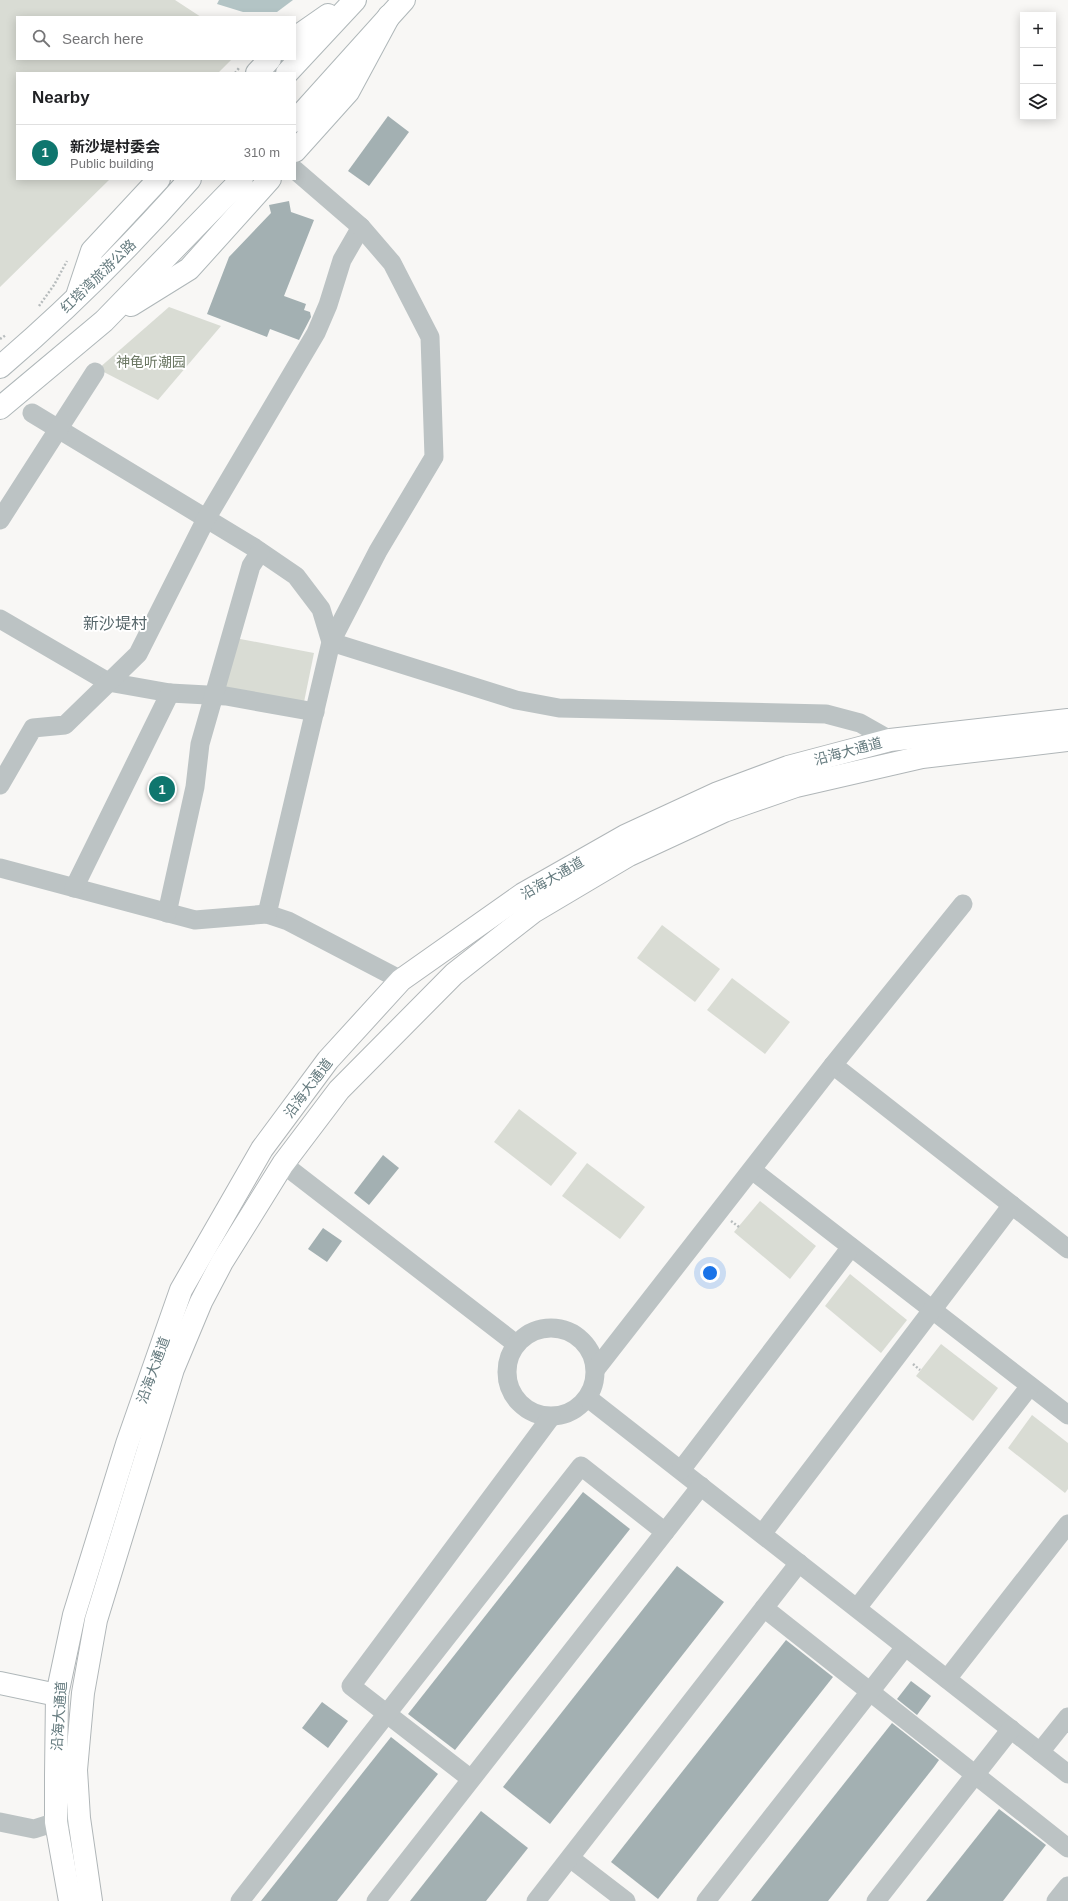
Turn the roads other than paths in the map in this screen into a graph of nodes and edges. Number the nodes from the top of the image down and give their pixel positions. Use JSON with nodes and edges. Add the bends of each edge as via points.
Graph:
{"nodes":[{"id":1,"x":348,"y":0,"type":"edge"},
{"id":2,"x":355,"y":0,"type":"edge"},
{"id":3,"x":404,"y":0,"type":"edge"},
{"id":4,"x":390,"y":16,"type":"junction"},
{"id":5,"x":296,"y":37,"type":"edge"},
{"id":6,"x":269,"y":60,"type":"edge"},
{"id":7,"x":258,"y":72,"type":"edge"},
{"id":8,"x":287,"y":72,"type":"edge"},
{"id":9,"x":296,"y":120,"type":"edge"},
{"id":10,"x":296,"y":150,"type":"edge"},
{"id":11,"x":296,"y":171,"type":"edge"},
{"id":12,"x":158,"y":180,"type":"edge"},
{"id":13,"x":189,"y":180,"type":"edge"},
{"id":14,"x":241,"y":180,"type":"edge"},
{"id":15,"x":269,"y":180,"type":"edge"},
{"id":16,"x":361,"y":227,"type":"junction"},
{"id":17,"x":76,"y":298,"type":"junction"},
{"id":18,"x":104,"y":321,"type":"junction"},
{"id":19,"x":2,"y":362,"type":"edge"},
{"id":20,"x":95,"y":372,"type":"dead end"},
{"id":21,"x":0,"y":408,"type":"edge"},
{"id":22,"x":32,"y":413,"type":"dead end"},
{"id":23,"x":58,"y":429,"type":"junction"},
{"id":24,"x":206,"y":519,"type":"junction"},
{"id":25,"x":0,"y":520,"type":"edge"},
{"id":26,"x":260,"y":552,"type":"junction"},
{"id":27,"x":0,"y":618,"type":"edge"},
{"id":28,"x":331,"y":642,"type":"junction"},
{"id":29,"x":108,"y":682,"type":"junction"},
{"id":30,"x":170,"y":693,"type":"junction"},
{"id":31,"x":213,"y":696,"type":"junction"},
{"id":32,"x":315,"y":712,"type":"junction"},
{"id":33,"x":1068,"y":720,"type":"edge"},
{"id":34,"x":890,"y":740,"type":"junction"},
{"id":35,"x":1068,"y":740,"type":"edge"},
{"id":36,"x":0,"y":785,"type":"edge"},
{"id":37,"x":0,"y":868,"type":"edge"},
{"id":38,"x":74,"y":888,"type":"junction"},
{"id":39,"x":963,"y":904,"type":"dead end"},
{"id":40,"x":167,"y":913,"type":"junction"},
{"id":41,"x":267,"y":914,"type":"junction"},
{"id":42,"x":480,"y":925,"type":"junction"},
{"id":43,"x":494,"y":943,"type":"junction"},
{"id":44,"x":401,"y":980,"type":"junction"},
{"id":45,"x":833,"y":1065,"type":"junction"},
{"id":46,"x":262,"y":1149,"type":"junction"},
{"id":47,"x":282,"y":1164,"type":"junction"},
{"id":48,"x":752,"y":1170,"type":"junction"},
{"id":49,"x":1012,"y":1205,"type":"junction"},
{"id":50,"x":851,"y":1247,"type":"junction"},
{"id":51,"x":1068,"y":1249,"type":"edge"},
{"id":52,"x":932,"y":1310,"type":"junction"},
{"id":53,"x":516,"y":1344,"type":"junction"},
{"id":54,"x":596,"y":1369,"type":"junction"},
{"id":55,"x":1030,"y":1386,"type":"junction"},
{"id":56,"x":588,"y":1398,"type":"junction"},
{"id":57,"x":1068,"y":1415,"type":"edge"},
{"id":58,"x":551,"y":1417,"type":"junction"},
{"id":59,"x":681,"y":1470,"type":"junction"},
{"id":60,"x":701,"y":1486,"type":"junction"},
{"id":61,"x":1068,"y":1524,"type":"edge"},
{"id":62,"x":664,"y":1532,"type":"junction"},
{"id":63,"x":762,"y":1534,"type":"junction"},
{"id":64,"x":799,"y":1563,"type":"junction"},
{"id":65,"x":764,"y":1608,"type":"junction"},
{"id":66,"x":857,"y":1608,"type":"junction"},
{"id":67,"x":905,"y":1647,"type":"junction"},
{"id":68,"x":947,"y":1679,"type":"junction"},
{"id":69,"x":0,"y":1682,"type":"edge"},
{"id":70,"x":870,"y":1692,"type":"junction"},
{"id":71,"x":57,"y":1695,"type":"junction"},
{"id":72,"x":387,"y":1714,"type":"junction"},
{"id":73,"x":1068,"y":1717,"type":"edge"},
{"id":74,"x":1011,"y":1729,"type":"junction"},
{"id":75,"x":1040,"y":1752,"type":"junction"},
{"id":76,"x":1068,"y":1774,"type":"edge"},
{"id":77,"x":975,"y":1775,"type":"junction"},
{"id":78,"x":471,"y":1779,"type":"junction"},
{"id":79,"x":79,"y":1818,"type":"junction"},
{"id":80,"x":0,"y":1822,"type":"edge"},
{"id":81,"x":56,"y":1822,"type":"junction"},
{"id":82,"x":1068,"y":1848,"type":"edge"},
{"id":83,"x":570,"y":1858,"type":"junction"},
{"id":84,"x":1068,"y":1886,"type":"edge"},
{"id":85,"x":70,"y":1901,"type":"edge"},
{"id":86,"x":91,"y":1901,"type":"edge"},
{"id":87,"x":240,"y":1901,"type":"edge"},
{"id":88,"x":376,"y":1901,"type":"edge"},
{"id":89,"x":536,"y":1901,"type":"edge"},
{"id":90,"x":626,"y":1901,"type":"edge"},
{"id":91,"x":706,"y":1901,"type":"edge"},
{"id":92,"x":876,"y":1901,"type":"edge"},
{"id":93,"x":1056,"y":1901,"type":"edge"}],
"edges":[{"from":1,"to":5,"type":"main road"},
{"from":2,"to":8,"type":"main road"},
{"from":3,"to":4,"type":"main road"},
{"from":4,"to":9,"type":"main road"},
{"from":4,"to":10,"type":"main road","via":[[348,92]]},
{"from":6,"to":7,"type":"main road"},
{"from":11,"to":16,"type":"street"},
{"from":12,"to":17,"type":"main road","via":[[92,251]]},
{"from":13,"to":17,"type":"main road","name":"红塔湾旅游公路","via":[[138,237]]},
{"from":14,"to":18,"type":"main road"},
{"from":15,"to":18,"type":"main road","via":[[189,269]]},
{"from":16,"to":24,"type":"street","via":[[342,260],[316,333]]},
{"from":16,"to":28,"type":"street","via":[[392,263],[430,337],[434,457],[378,551]]},
{"from":17,"to":19,"type":"main road","name":"红塔湾旅游公路","via":[[39,334]]},
{"from":18,"to":21,"type":"main road"},
{"from":20,"to":23,"type":"street"},
{"from":22,"to":23,"type":"street"},
{"from":23,"to":24,"type":"street"},
{"from":23,"to":25,"type":"street"},
{"from":24,"to":26,"type":"street"},
{"from":24,"to":29,"type":"street","via":[[138,654]]},
{"from":26,"to":28,"type":"street","via":[[296,576],[321,609]]},
{"from":26,"to":31,"type":"street","via":[[251,566]]},
{"from":27,"to":29,"type":"street"},
{"from":28,"to":32,"type":"street"},
{"from":28,"to":34,"type":"street","via":[[516,700],[559,708],[826,714],[860,723]]},
{"from":29,"to":30,"type":"street"},
{"from":29,"to":36,"type":"street","via":[[65,725],[33,728]]},
{"from":30,"to":31,"type":"street"},
{"from":30,"to":38,"type":"street"},
{"from":31,"to":32,"type":"street","via":[[226,696]]},
{"from":31,"to":40,"type":"street","via":[[200,744],[195,787]]},
{"from":32,"to":41,"type":"street"},
{"from":33,"to":34,"type":"main road","name":"沿海大通道"},
{"from":34,"to":42,"type":"main road","name":"沿海大通道","via":[[788,767],[718,793],[625,836],[523,894]]},
{"from":35,"to":43,"type":"main road","name":"沿海大通道","via":[[895,762],[796,786],[724,811],[629,855],[533,912]]},
{"from":37,"to":38,"type":"street"},
{"from":38,"to":40,"type":"street"},
{"from":39,"to":45,"type":"street"},
{"from":40,"to":41,"type":"street","via":[[195,920]]},
{"from":41,"to":44,"type":"street","via":[[288,921]]},
{"from":42,"to":43,"type":"main road"},
{"from":42,"to":44,"type":"main road","name":"沿海大通道"},
{"from":43,"to":47,"type":"main road","name":"沿海大通道","via":[[454,974],[339,1090]]},
{"from":44,"to":46,"type":"main road","name":"沿海大通道","via":[[328,1060]]},
{"from":45,"to":48,"type":"street"},
{"from":45,"to":49,"type":"street"},
{"from":46,"to":47,"type":"main road"},
{"from":46,"to":71,"type":"main road","name":"沿海大通道","via":[[181,1290],[127,1444],[74,1615]]},
{"from":47,"to":53,"type":"street"},
{"from":47,"to":79,"type":"main road","name":"沿海大通道","via":[[222,1262],[201,1302],[173,1369],[96,1620],[83,1693],[77,1762]]},
{"from":48,"to":50,"type":"street"},
{"from":48,"to":54,"type":"street"},
{"from":49,"to":51,"type":"street"},
{"from":49,"to":52,"type":"street"},
{"from":50,"to":52,"type":"street"},
{"from":50,"to":59,"type":"street"},
{"from":52,"to":55,"type":"street"},
{"from":52,"to":63,"type":"street"},
{"from":53,"to":54,"type":"street","via":[[528,1334],[542,1329],[558,1328],[572,1333],[584,1342],[592,1354]]},
{"from":53,"to":58,"type":"street","via":[[509,1357],[507,1371],[508,1385],[514,1398],[524,1408],[537,1415]]},
{"from":54,"to":56,"type":"street","via":[[595,1384]]},
{"from":55,"to":57,"type":"street"},
{"from":55,"to":66,"type":"street"},
{"from":56,"to":58,"type":"street","via":[[566,1415]]},
{"from":56,"to":59,"type":"street"},
{"from":58,"to":72,"type":"street","via":[[351,1686]]},
{"from":59,"to":60,"type":"street"},
{"from":60,"to":62,"type":"street"},
{"from":60,"to":63,"type":"street"},
{"from":61,"to":68,"type":"street"},
{"from":62,"to":72,"type":"street","via":[[581,1466]]},
{"from":62,"to":78,"type":"street"},
{"from":63,"to":64,"type":"street"},
{"from":64,"to":65,"type":"street"},
{"from":64,"to":66,"type":"street"},
{"from":65,"to":70,"type":"street"},
{"from":65,"to":83,"type":"street"},
{"from":66,"to":67,"type":"street"},
{"from":67,"to":68,"type":"street"},
{"from":67,"to":70,"type":"street"},
{"from":68,"to":74,"type":"street"},
{"from":69,"to":71,"type":"main road"},
{"from":70,"to":77,"type":"street"},
{"from":70,"to":91,"type":"street"},
{"from":71,"to":81,"type":"main road","name":"沿海大通道"},
{"from":72,"to":78,"type":"street"},
{"from":72,"to":87,"type":"street"},
{"from":73,"to":75,"type":"street"},
{"from":74,"to":75,"type":"street"},
{"from":74,"to":77,"type":"street"},
{"from":75,"to":76,"type":"street"},
{"from":77,"to":82,"type":"street"},
{"from":77,"to":92,"type":"street"},
{"from":78,"to":88,"type":"street"},
{"from":79,"to":81,"type":"street"},
{"from":79,"to":86,"type":"main road","name":"沿海大通道"},
{"from":80,"to":81,"type":"street","via":[[34,1829]]},
{"from":81,"to":85,"type":"main road","name":"沿海大通道"},
{"from":83,"to":89,"type":"street"},
{"from":83,"to":90,"type":"street"},
{"from":84,"to":93,"type":"street"}]}
